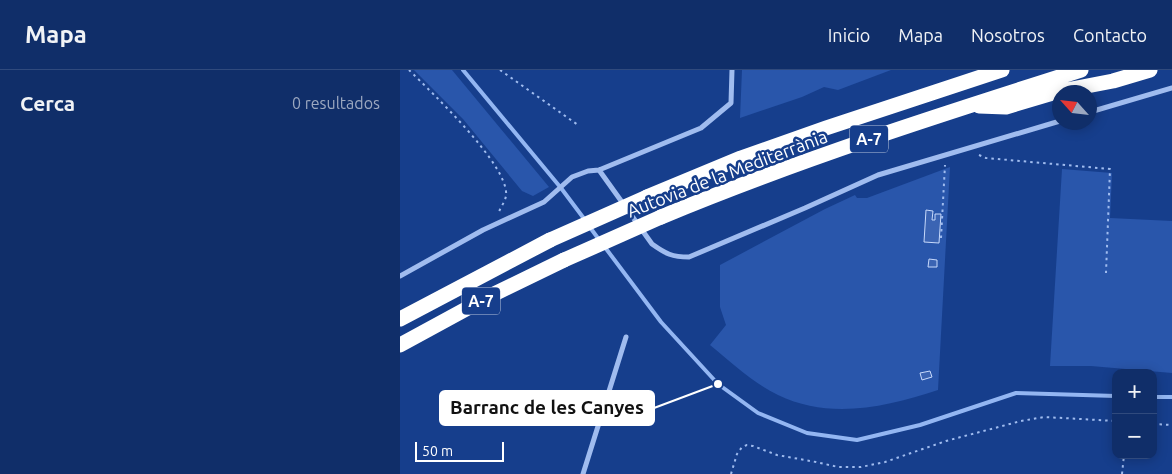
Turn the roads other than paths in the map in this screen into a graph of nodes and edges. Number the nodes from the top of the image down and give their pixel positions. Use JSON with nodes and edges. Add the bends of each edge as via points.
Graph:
{"nodes":[{"id":1,"x":732,"y":70,"type":"edge"},
{"id":2,"x":1002,"y":70,"type":"edge"},
{"id":3,"x":1081,"y":70,"type":"edge"},
{"id":4,"x":1150,"y":70,"type":"edge"},
{"id":5,"x":1172,"y":88,"type":"edge"},
{"id":6,"x":967,"y":106,"type":"junction"},
{"id":7,"x":1097,"y":110,"type":"edge"},
{"id":8,"x":1052,"y":123,"type":"edge"},
{"id":9,"x":599,"y":170,"type":"junction"},
{"id":10,"x":400,"y":276,"type":"edge"},
{"id":11,"x":400,"y":318,"type":"edge"},
{"id":12,"x":626,"y":337,"type":"dead end"},
{"id":13,"x":400,"y":345,"type":"edge"},
{"id":14,"x":582,"y":474,"type":"edge"}],
"edges":[{"from":1,"to":9,"type":"street","via":[[731,103],[701,128]]},
{"from":2,"to":11,"type":"highway","name":"Autovia de la Mediterrània","number":"A-7","bridge":true,"via":[[741,158],[646,197],[550,240]]},
{"from":3,"to":6,"type":"highway","name":"Autovia de la Mediterrània","number":"A-7"},
{"from":4,"to":6,"type":"highway","via":[[1006,107]]},
{"from":5,"to":7,"type":"street"},
{"from":6,"to":13,"type":"highway","name":"Autovia de la Mediterrània","number":"A-7","bridge":true,"via":[[834,150],[661,217],[490,296]]},
{"from":8,"to":9,"type":"street","via":[[878,175],[689,257],[676,257],[652,244]]},
{"from":9,"to":10,"type":"street","via":[[572,177],[544,202],[483,230]]},
{"from":12,"to":14,"type":"street"}]}
